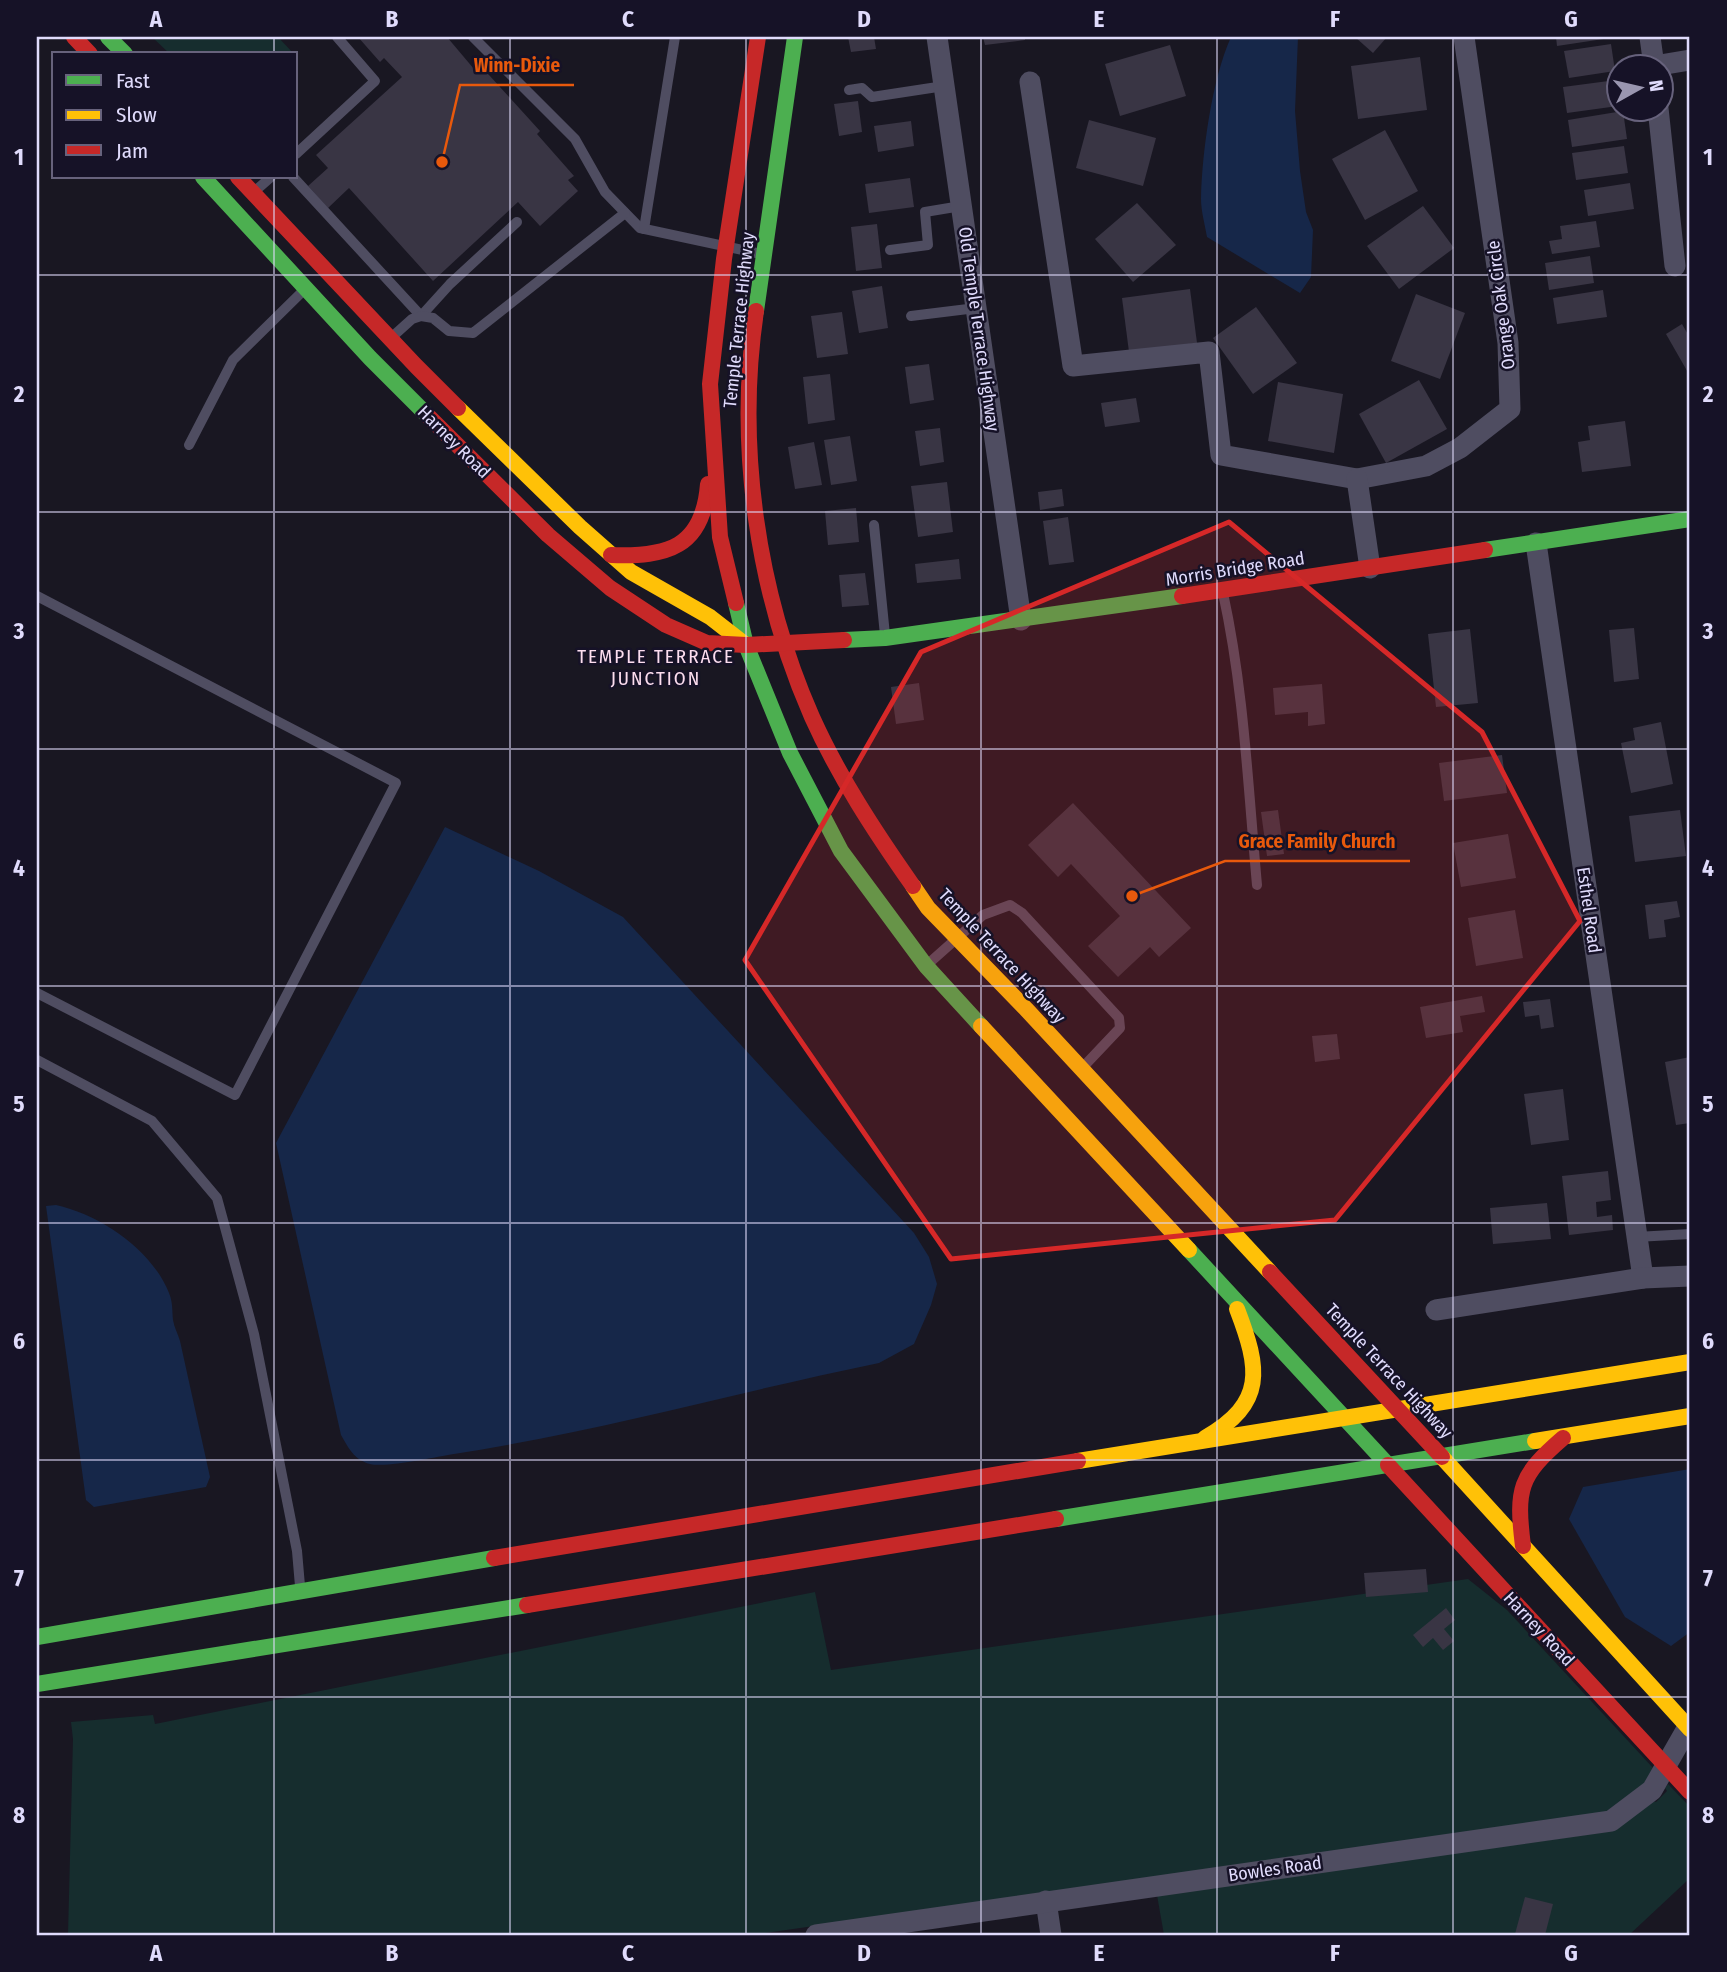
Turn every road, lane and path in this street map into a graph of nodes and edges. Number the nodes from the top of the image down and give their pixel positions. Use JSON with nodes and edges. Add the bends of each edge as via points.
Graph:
{"nodes":[{"id":1,"x":74,"y":37,"type":"edge"},
{"id":2,"x":108,"y":37,"type":"edge"},
{"id":3,"x":337,"y":37,"type":"edge"},
{"id":4,"x":473,"y":37,"type":"edge"},
{"id":5,"x":675,"y":37,"type":"edge"},
{"id":6,"x":758,"y":37,"type":"edge"},
{"id":7,"x":795,"y":37,"type":"edge"},
{"id":8,"x":937,"y":37,"type":"edge"},
{"id":9,"x":1464,"y":37,"type":"edge"},
{"id":10,"x":88,"y":52,"type":"edge"},
{"id":11,"x":123,"y":52,"type":"edge"},
{"id":12,"x":1030,"y":82,"type":"dead end"},
{"id":13,"x":944,"y":86,"type":"junction"},
{"id":14,"x":849,"y":90,"type":"dead end"},
{"id":15,"x":1660,"y":122,"type":"edge"},
{"id":16,"x":298,"y":152,"type":"edge"},
{"id":17,"x":204,"y":178,"type":"edge"},
{"id":18,"x":239,"y":178,"type":"edge"},
{"id":19,"x":270,"y":178,"type":"edge"},
{"id":20,"x":294,"y":178,"type":"edge"},
{"id":21,"x":253,"y":193,"type":"junction"},
{"id":22,"x":961,"y":206,"type":"junction"},
{"id":23,"x":625,"y":213,"type":"junction"},
{"id":24,"x":517,"y":222,"type":"dead end"},
{"id":25,"x":645,"y":229,"type":"junction"},
{"id":26,"x":726,"y":245,"type":"junction"},
{"id":27,"x":890,"y":250,"type":"dead end"},
{"id":28,"x":763,"y":254,"type":"junction"},
{"id":29,"x":1675,"y":266,"type":"dead end"},
{"id":30,"x":306,"y":288,"type":"junction"},
{"id":31,"x":976,"y":308,"type":"junction"},
{"id":32,"x":421,"y":316,"type":"junction"},
{"id":33,"x":911,"y":316,"type":"dead end"},
{"id":34,"x":380,"y":348,"type":"junction"},
{"id":35,"x":710,"y":384,"type":"junction"},
{"id":36,"x":189,"y":445,"type":"dead end"},
{"id":37,"x":1357,"y":479,"type":"junction"},
{"id":38,"x":1690,"y":519,"type":"edge"},
{"id":39,"x":874,"y":525,"type":"dead end"},
{"id":40,"x":1536,"y":542,"type":"junction"},
{"id":41,"x":611,"y":555,"type":"junction"},
{"id":42,"x":1370,"y":568,"type":"junction"},
{"id":43,"x":1222,"y":590,"type":"junction"},
{"id":44,"x":37,"y":596,"type":"edge"},
{"id":45,"x":1021,"y":620,"type":"junction"},
{"id":46,"x":885,"y":638,"type":"junction"},
{"id":47,"x":785,"y":642,"type":"junction"},
{"id":48,"x":746,"y":645,"type":"junction"},
{"id":49,"x":1257,"y":885,"type":"dead end"},
{"id":50,"x":957,"y":938,"type":"junction"},
{"id":51,"x":926,"y":966,"type":"junction"},
{"id":52,"x":37,"y":993,"type":"edge"},
{"id":53,"x":37,"y":1060,"type":"edge"},
{"id":54,"x":1082,"y":1069,"type":"junction"},
{"id":55,"x":1690,"y":1234,"type":"edge"},
{"id":56,"x":1636,"y":1237,"type":"junction"},
{"id":57,"x":1690,"y":1276,"type":"edge"},
{"id":58,"x":1643,"y":1278,"type":"junction"},
{"id":59,"x":1231,"y":1294,"type":"junction"},
{"id":60,"x":1436,"y":1310,"type":"dead end"},
{"id":61,"x":1690,"y":1362,"type":"edge"},
{"id":62,"x":1398,"y":1410,"type":"junction"},
{"id":63,"x":1687,"y":1416,"type":"edge"},
{"id":64,"x":1346,"y":1418,"type":"junction"},
{"id":65,"x":1563,"y":1438,"type":"junction"},
{"id":66,"x":1200,"y":1441,"type":"junction"},
{"id":67,"x":1442,"y":1457,"type":"junction"},
{"id":68,"x":1388,"y":1465,"type":"junction"},
{"id":69,"x":1523,"y":1546,"type":"junction"},
{"id":70,"x":300,"y":1593,"type":"junction"},
{"id":71,"x":279,"y":1613,"type":"dead end"},
{"id":72,"x":37,"y":1637,"type":"edge"},
{"id":73,"x":37,"y":1684,"type":"edge"},
{"id":74,"x":1689,"y":1728,"type":"edge"},
{"id":75,"x":1667,"y":1767,"type":"junction"},
{"id":76,"x":1690,"y":1792,"type":"edge"},
{"id":77,"x":1046,"y":1901,"type":"junction"},
{"id":78,"x":816,"y":1935,"type":"edge"},
{"id":79,"x":1051,"y":1935,"type":"edge"}],
"edges":[{"from":1,"to":10,"type":"main road"},
{"from":2,"to":11,"type":"main road"},
{"from":3,"to":16,"type":"lane","via":[[375,81]]},
{"from":4,"to":23,"type":"lane","via":[[575,139],[605,192]]},
{"from":5,"to":25,"type":"lane"},
{"from":6,"to":26,"type":"main road","name":"Temple Terrace Highway"},
{"from":7,"to":28,"type":"main road","name":"Temple Terrace Highway"},
{"from":8,"to":13,"type":"street","name":"Old Temple Terrace Highway"},
{"from":9,"to":37,"type":"street","name":"Orange Oak Circle","via":[[1508,343],[1510,409],[1460,448],[1426,466]]},
{"from":12,"to":37,"type":"street","name":"Orange Oak Circle","via":[[1073,366],[1209,352],[1221,455]]},
{"from":13,"to":14,"type":"lane","via":[[872,97],[862,88]]},
{"from":13,"to":22,"type":"street","name":"Old Temple Terrace Highway"},
{"from":15,"to":29,"type":"street"},
{"from":17,"to":30,"type":"main road","name":"Harney Road"},
{"from":18,"to":21,"type":"main road","name":"Harney Road"},
{"from":19,"to":21,"type":"lane"},
{"from":20,"to":32,"type":"lane"},
{"from":21,"to":34,"type":"main road","name":"Harney Road"},
{"from":22,"to":27,"type":"lane","via":[[925,212],[928,245]]},
{"from":22,"to":31,"type":"street","name":"Old Temple Terrace Highway"},
{"from":23,"to":25,"type":"lane"},
{"from":23,"to":32,"type":"lane","via":[[473,333],[449,331],[433,318]]},
{"from":24,"to":32,"type":"lane"},
{"from":25,"to":26,"type":"lane"},
{"from":26,"to":28,"type":"lane"},
{"from":26,"to":35,"type":"main road","name":"Temple Terrace Highway"},
{"from":28,"to":47,"type":"main road","name":"Temple Terrace Highway","via":[[754,322],[749,435],[758,534]]},
{"from":30,"to":34,"type":"main road","name":"Harney Road"},
{"from":30,"to":36,"type":"lane","via":[[233,360]]},
{"from":31,"to":33,"type":"lane"},
{"from":31,"to":45,"type":"street","name":"Old Temple Terrace Highway"},
{"from":32,"to":34,"type":"lane"},
{"from":34,"to":41,"type":"main road","name":"Harney Road"},
{"from":34,"to":48,"type":"main road","name":"Harney Road","via":[[548,535],[610,588],[666,625],[707,643]]},
{"from":35,"to":41,"type":"main road","via":[[708,503],[702,520],[687,539],[669,550],[643,556]]},
{"from":35,"to":48,"type":"main road","name":"Temple Terrace Highway","via":[[720,537]]},
{"from":37,"to":42,"type":"street"},
{"from":38,"to":40,"type":"main road","name":"Morris Bridge Road"},
{"from":39,"to":46,"type":"lane"},
{"from":40,"to":42,"type":"main road","name":"Morris Bridge Road"},
{"from":40,"to":56,"type":"street","name":"Esthel Road"},
{"from":41,"to":48,"type":"main road","name":"Harney Road"},
{"from":42,"to":43,"type":"main road","name":"Morris Bridge Road"},
{"from":43,"to":45,"type":"main road","name":"Morris Bridge Road"},
{"from":43,"to":49,"type":"lane","via":[[1244,718]]},
{"from":44,"to":52,"type":"lane","via":[[396,783],[234,1095]]},
{"from":45,"to":46,"type":"main road","name":"Morris Bridge Road"},
{"from":46,"to":47,"type":"main road","name":"Morris Bridge Road"},
{"from":47,"to":48,"type":"main road","name":"Harney Road"},
{"from":47,"to":50,"type":"main road","name":"Temple Terrace Highway","via":[[812,716],[874,831],[928,908]]},
{"from":48,"to":51,"type":"main road","name":"Temple Terrace Highway","via":[[790,753],[841,851]]},
{"from":50,"to":51,"type":"lane"},
{"from":50,"to":54,"type":"main road","name":"Temple Terrace Highway"},
{"from":50,"to":54,"type":"lane","via":[[983,915],[1010,905],[1021,914],[1119,1018],[1120,1028]]},
{"from":51,"to":59,"type":"main road","name":"Temple Terrace Highway"},
{"from":53,"to":70,"type":"lane","via":[[152,1121],[217,1198],[254,1334],[297,1551]]},
{"from":54,"to":62,"type":"main road","name":"Temple Terrace Highway"},
{"from":55,"to":56,"type":"lane"},
{"from":56,"to":58,"type":"street","name":"Esthel Road"},
{"from":57,"to":58,"type":"street"},
{"from":58,"to":60,"type":"street"},
{"from":59,"to":64,"type":"main road","name":"Temple Terrace Highway"},
{"from":59,"to":66,"type":"main road","via":[[1251,1345],[1253,1381],[1232,1421]]},
{"from":61,"to":62,"type":"main road"},
{"from":62,"to":64,"type":"main road"},
{"from":62,"to":67,"type":"main road","name":"Temple Terrace Highway"},
{"from":63,"to":65,"type":"main road"},
{"from":64,"to":66,"type":"main road"},
{"from":64,"to":68,"type":"main road","name":"Temple Terrace Highway"},
{"from":65,"to":67,"type":"main road"},
{"from":65,"to":69,"type":"main road","via":[[1537,1460],[1522,1482],[1517,1504]]},
{"from":66,"to":70,"type":"main road"},
{"from":67,"to":68,"type":"main road"},
{"from":67,"to":69,"type":"main road"},
{"from":68,"to":73,"type":"main road"},
{"from":68,"to":75,"type":"main road","name":"Harney Road"},
{"from":69,"to":74,"type":"main road"},
{"from":70,"to":71,"type":"main road"},
{"from":70,"to":72,"type":"main road"},
{"from":74,"to":75,"type":"street","name":"Bowles Road"},
{"from":75,"to":76,"type":"main road","name":"Harney Road"},
{"from":75,"to":77,"type":"street","name":"Bowles Road","via":[[1652,1790],[1611,1821]]},
{"from":77,"to":78,"type":"street","name":"Bowles Road"},
{"from":77,"to":79,"type":"street"}]}
